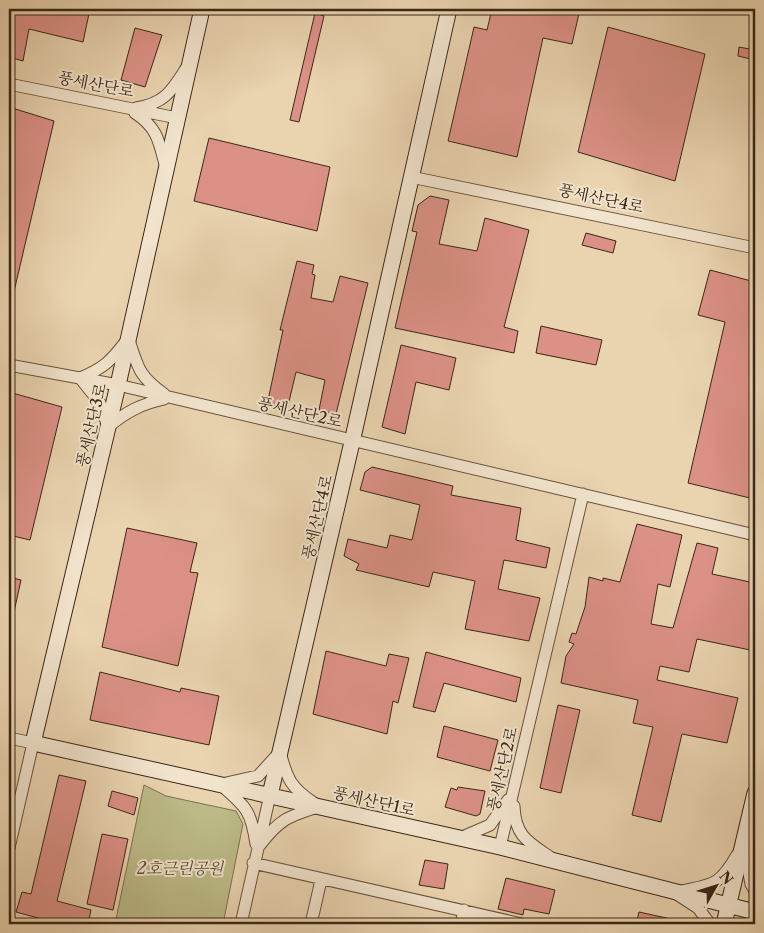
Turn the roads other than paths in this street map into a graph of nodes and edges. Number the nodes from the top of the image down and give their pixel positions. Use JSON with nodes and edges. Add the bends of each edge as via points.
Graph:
{"nodes":[{"id":1,"x":202,"y":9,"type":"edge"},
{"id":2,"x":449,"y":9,"type":"edge"},
{"id":3,"x":189,"y":63,"type":"junction"},
{"id":4,"x":9,"y":84,"type":"edge"},
{"id":5,"x":130,"y":109,"type":"junction"},
{"id":6,"x":177,"y":118,"type":"junction"},
{"id":7,"x":166,"y":168,"type":"junction"},
{"id":8,"x":411,"y":177,"type":"junction"},
{"id":9,"x":755,"y":248,"type":"edge"},
{"id":10,"x":128,"y":338,"type":"junction"},
{"id":11,"x":9,"y":366,"type":"edge"},
{"id":12,"x":80,"y":378,"type":"junction"},
{"id":13,"x":118,"y":385,"type":"junction"},
{"id":14,"x":169,"y":398,"type":"junction"},
{"id":15,"x":108,"y":427,"type":"junction"},
{"id":16,"x":352,"y":442,"type":"junction"},
{"id":17,"x":583,"y":494,"type":"junction"},
{"id":18,"x":755,"y":535,"type":"edge"},
{"id":19,"x":9,"y":738,"type":"edge"},
{"id":20,"x":33,"y":743,"type":"junction"},
{"id":21,"x":280,"y":752,"type":"junction"},
{"id":22,"x":220,"y":784,"type":"junction"},
{"id":23,"x":513,"y":792,"type":"junction"},
{"id":24,"x":755,"y":793,"type":"edge"},
{"id":25,"x":270,"y":796,"type":"junction"},
{"id":26,"x":320,"y":807,"type":"junction"},
{"id":27,"x":460,"y":838,"type":"junction"},
{"id":28,"x":744,"y":842,"type":"junction"},
{"id":29,"x":500,"y":847,"type":"junction"},
{"id":30,"x":9,"y":848,"type":"edge"},
{"id":31,"x":256,"y":850,"type":"junction"},
{"id":32,"x":556,"y":862,"type":"junction"},
{"id":33,"x":253,"y":863,"type":"junction"},
{"id":34,"x":321,"y":880,"type":"junction"},
{"id":35,"x":755,"y":891,"type":"edge"},
{"id":36,"x":675,"y":892,"type":"junction"},
{"id":37,"x":728,"y":906,"type":"junction"},
{"id":38,"x":464,"y":910,"type":"junction"},
{"id":39,"x":755,"y":912,"type":"edge"},
{"id":40,"x":755,"y":921,"type":"edge"},
{"id":41,"x":241,"y":924,"type":"edge"},
{"id":42,"x":311,"y":924,"type":"edge"},
{"id":43,"x":461,"y":924,"type":"edge"},
{"id":44,"x":522,"y":924,"type":"edge"},
{"id":45,"x":710,"y":924,"type":"edge"},
{"id":46,"x":724,"y":924,"type":"edge"},
{"id":47,"x":744,"y":924,"type":"edge"}],
"edges":[{"from":1,"to":3,"type":"street","name":"풍세산단3로"},
{"from":2,"to":8,"type":"street","name":"풍세산단4로"},
{"from":3,"to":5,"type":"street","via":[[161,101]]},
{"from":3,"to":6,"type":"street","name":"풍세산단3로"},
{"from":4,"to":5,"type":"street","name":"풍세산단로"},
{"from":5,"to":6,"type":"street","name":"풍세산단로"},
{"from":5,"to":7,"type":"street","via":[[154,129]]},
{"from":6,"to":7,"type":"street","name":"풍세산단3로"},
{"from":7,"to":10,"type":"street","name":"풍세산단3로"},
{"from":8,"to":9,"type":"street","name":"풍세산단4로"},
{"from":8,"to":16,"type":"street","name":"풍세산단4로"},
{"from":10,"to":12,"type":"street","via":[[110,362]]},
{"from":10,"to":13,"type":"street","name":"풍세산단3로"},
{"from":10,"to":14,"type":"street","via":[[138,369],[146,381]]},
{"from":11,"to":12,"type":"street","name":"풍세산단2로"},
{"from":12,"to":13,"type":"street","name":"풍세산단2로"},
{"from":12,"to":15,"type":"street","via":[[100,403]]},
{"from":13,"to":14,"type":"street","name":"풍세산단2로"},
{"from":13,"to":15,"type":"street","name":"풍세산단3로"},
{"from":14,"to":15,"type":"street","via":[[131,409]]},
{"from":14,"to":16,"type":"street","name":"풍세산단2로"},
{"from":15,"to":20,"type":"street","name":"풍세산단3로"},
{"from":16,"to":17,"type":"street","name":"풍세산단2로"},
{"from":16,"to":21,"type":"street","name":"풍세산단4로"},
{"from":17,"to":18,"type":"street","name":"풍세산단2로"},
{"from":17,"to":23,"type":"street","name":"풍세산단2로"},
{"from":19,"to":20,"type":"street","name":"풍세산단1로"},
{"from":20,"to":22,"type":"street","name":"풍세산단1로"},
{"from":20,"to":30,"type":"street","name":"풍세산단3로"},
{"from":21,"to":22,"type":"street","via":[[258,776]]},
{"from":21,"to":25,"type":"street","name":"풍세산단4로"},
{"from":21,"to":26,"type":"street","via":[[291,784]]},
{"from":22,"to":25,"type":"street","name":"풍세산단1로"},
{"from":22,"to":31,"type":"street","via":[[248,811]]},
{"from":23,"to":27,"type":"street","via":[[490,825]]},
{"from":23,"to":29,"type":"street","name":"풍세산단2로"},
{"from":23,"to":32,"type":"street","via":[[514,818],[524,839]]},
{"from":24,"to":28,"type":"street"},
{"from":25,"to":26,"type":"street","name":"풍세산단1로"},
{"from":25,"to":31,"type":"street","name":"풍세산단4로"},
{"from":26,"to":27,"type":"street","name":"풍세산단1로"},
{"from":26,"to":31,"type":"street","via":[[291,815],[276,824]]},
{"from":27,"to":29,"type":"street","name":"풍세산단1로"},
{"from":28,"to":35,"type":"street","via":[[750,884]]},
{"from":28,"to":36,"type":"street","via":[[721,879],[711,885]]},
{"from":28,"to":37,"type":"street"},
{"from":29,"to":32,"type":"street","name":"풍세산단1로"},
{"from":31,"to":33,"type":"street","name":"풍세산단4로"},
{"from":32,"to":36,"type":"street","name":"풍세산단1로"},
{"from":33,"to":34,"type":"street"},
{"from":33,"to":41,"type":"street","name":"풍세산단4로"},
{"from":34,"to":38,"type":"street"},
{"from":34,"to":42,"type":"street"},
{"from":36,"to":37,"type":"street","name":"풍세산단1로"},
{"from":36,"to":45,"type":"street","via":[[698,908]]},
{"from":37,"to":39,"type":"street","name":"풍세산단1로"},
{"from":37,"to":46,"type":"street"},
{"from":38,"to":43,"type":"street"},
{"from":38,"to":44,"type":"street"},
{"from":40,"to":47,"type":"street"}]}
